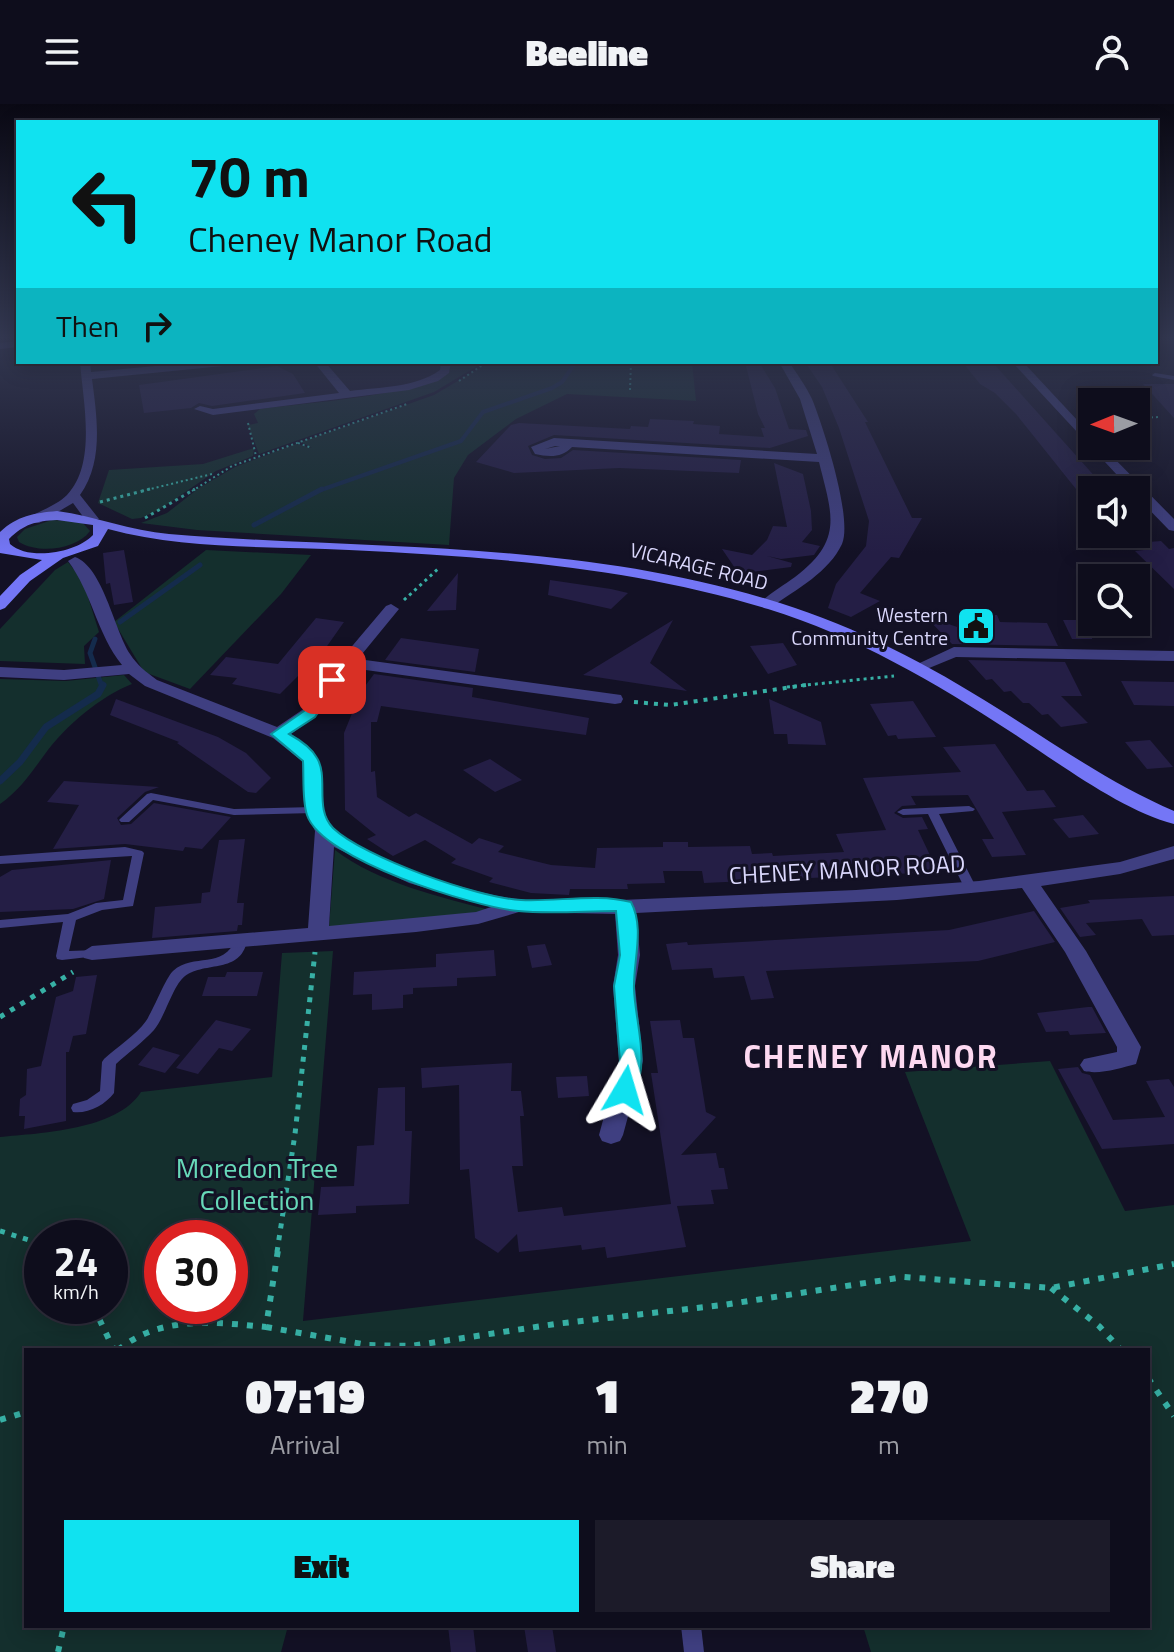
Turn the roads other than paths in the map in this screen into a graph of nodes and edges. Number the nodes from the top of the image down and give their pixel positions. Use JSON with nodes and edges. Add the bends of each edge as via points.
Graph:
{"nodes":[{"id":1,"x":89,"y":408,"type":"edge"},
{"id":2,"x":243,"y":408,"type":"edge"},
{"id":3,"x":245,"y":408,"type":"edge"},
{"id":4,"x":809,"y":408,"type":"edge"},
{"id":5,"x":1060,"y":408,"type":"edge"},
{"id":6,"x":200,"y":409,"type":"dead end"},
{"id":7,"x":252,"y":422,"type":"road end"},
{"id":8,"x":1078,"y":428,"type":"edge"},
{"id":9,"x":569,"y":443,"type":"dead end"},
{"id":10,"x":822,"y":458,"type":"junction"},
{"id":11,"x":1109,"y":460,"type":"edge"},
{"id":12,"x":74,"y":496,"type":"junction"},
{"id":13,"x":34,"y":520,"type":"junction"},
{"id":14,"x":94,"y":520,"type":"junction"},
{"id":15,"x":1174,"y":527,"type":"edge"},
{"id":16,"x":5,"y":530,"type":"edge"},
{"id":17,"x":162,"y":538,"type":"junction"},
{"id":18,"x":90,"y":544,"type":"junction"},
{"id":19,"x":10,"y":551,"type":"edge"},
{"id":20,"x":70,"y":557,"type":"junction"},
{"id":21,"x":25,"y":578,"type":"junction"},
{"id":22,"x":768,"y":603,"type":"junction"},
{"id":23,"x":0,"y":605,"type":"edge"},
{"id":24,"x":391,"y":609,"type":"road end"},
{"id":25,"x":1174,"y":656,"type":"edge"},
{"id":26,"x":346,"y":662,"type":"junction"},
{"id":27,"x":917,"y":668,"type":"junction"},
{"id":28,"x":133,"y":669,"type":"junction"},
{"id":29,"x":0,"y":672,"type":"edge"},
{"id":30,"x":615,"y":699,"type":"road end"},
{"id":31,"x":279,"y":734,"type":"junction"},
{"id":32,"x":969,"y":809,"type":"dead end"},
{"id":33,"x":314,"y":810,"type":"junction"},
{"id":34,"x":932,"y":811,"type":"junction"},
{"id":35,"x":903,"y":812,"type":"dead end"},
{"id":36,"x":1174,"y":818,"type":"edge"},
{"id":37,"x":125,"y":820,"type":"dead end"},
{"id":38,"x":325,"y":830,"type":"junction"},
{"id":39,"x":1174,"y":852,"type":"edge"},
{"id":40,"x":0,"y":860,"type":"edge"},
{"id":41,"x":1028,"y":882,"type":"junction"},
{"id":42,"x":971,"y":889,"type":"junction"},
{"id":43,"x":519,"y":906,"type":"junction"},
{"id":44,"x":625,"y":906,"type":"junction"},
{"id":45,"x":70,"y":918,"type":"junction"},
{"id":46,"x":0,"y":924,"type":"edge"},
{"id":47,"x":318,"y":933,"type":"junction"},
{"id":48,"x":241,"y":941,"type":"junction"},
{"id":49,"x":87,"y":962,"type":"joint"},
{"id":50,"x":1092,"y":1065,"type":"dead end"},
{"id":51,"x":78,"y":1108,"type":"dead end"},
{"id":52,"x":611,"y":1135,"type":"dead end"},
{"id":53,"x":691,"y":1628,"type":"edge"},
{"id":54,"x":694,"y":1652,"type":"edge"}],
"edges":[{"from":1,"to":12,"type":"street","via":[[92,444]]},
{"from":2,"to":6,"type":"street"},
{"from":3,"to":7,"type":"street"},
{"from":4,"to":10,"type":"street"},
{"from":5,"to":8,"type":"street"},
{"from":9,"to":10,"type":"street"},
{"from":10,"to":22,"type":"street","via":[[837,507],[837,540],[818,565]]},
{"from":11,"to":15,"type":"street"},
{"from":12,"to":13,"type":"street"},
{"from":12,"to":14,"type":"street"},
{"from":13,"to":14,"type":"main road","name":"VICARAGE ROAD","via":[[65,515]]},
{"from":13,"to":16,"type":"main road","name":"VICARAGE ROAD"},
{"from":14,"to":17,"type":"main road","name":"VICARAGE ROAD"},
{"from":14,"to":18,"type":"main road","via":[[102,532]]},
{"from":16,"to":19,"type":"main road","via":[[2,540]]},
{"from":17,"to":18,"type":"main road","name":"VICARAGE ROAD"},
{"from":17,"to":22,"type":"main road","name":"VICARAGE ROAD","via":[[556,559],[633,569]]},
{"from":18,"to":20,"type":"main road","name":"VICARAGE ROAD"},
{"from":19,"to":20,"type":"main road"},
{"from":19,"to":21,"type":"main road","via":[[25,566]]},
{"from":20,"to":21,"type":"main road"},
{"from":20,"to":28,"type":"street","name":"CHENEY MANOR ROAD","via":[[90,580],[104,620]]},
{"from":21,"to":23,"type":"main road"},
{"from":22,"to":27,"type":"main road","name":"VICARAGE ROAD"},
{"from":24,"to":26,"type":"street"},
{"from":25,"to":27,"type":"street","via":[[954,652]]},
{"from":26,"to":30,"type":"street"},
{"from":26,"to":31,"type":"street","via":[[309,714]]},
{"from":27,"to":36,"type":"main road","name":"VICARAGE ROAD","via":[[1117,791]]},
{"from":28,"to":29,"type":"street"},
{"from":28,"to":31,"type":"street","name":"CHENEY MANOR ROAD","via":[[151,683]]},
{"from":31,"to":33,"type":"street","name":"CHENEY MANOR ROAD","via":[[311,760]]},
{"from":32,"to":34,"type":"lane"},
{"from":33,"to":37,"type":"lane","via":[[234,812],[151,796]]},
{"from":33,"to":38,"type":"street","name":"CHENEY MANOR ROAD"},
{"from":34,"to":35,"type":"lane"},
{"from":34,"to":42,"type":"lane"},
{"from":38,"to":43,"type":"street","name":"CHENEY MANOR ROAD","via":[[361,855],[415,878]]},
{"from":38,"to":47,"type":"street"},
{"from":39,"to":41,"type":"street","name":"CHENEY MANOR ROAD","via":[[1142,864]]},
{"from":40,"to":45,"type":"lane","via":[[138,853],[129,903],[100,906]]},
{"from":41,"to":42,"type":"street","name":"CHENEY MANOR ROAD"},
{"from":41,"to":50,"type":"street","via":[[1075,951],[1129,1047],[1128,1058],[1122,1061]]},
{"from":42,"to":44,"type":"street","name":"CHENEY MANOR ROAD"},
{"from":43,"to":44,"type":"street","name":"CHENEY MANOR ROAD"},
{"from":43,"to":47,"type":"street","name":"CHENEY MANOR ROAD","via":[[478,918]]},
{"from":44,"to":52,"type":"street","via":[[629,955],[624,986],[631,1061]]},
{"from":45,"to":46,"type":"lane"},
{"from":45,"to":49,"type":"lane","via":[[62,956]]},
{"from":47,"to":48,"type":"street","name":"CHENEY MANOR ROAD"},
{"from":48,"to":49,"type":"street","name":"CHENEY MANOR ROAD"},
{"from":48,"to":51,"type":"lane","via":[[239,950],[223,961],[178,974],[150,1026],[109,1062],[107,1093]]},
{"from":53,"to":54,"type":"lane"}]}
